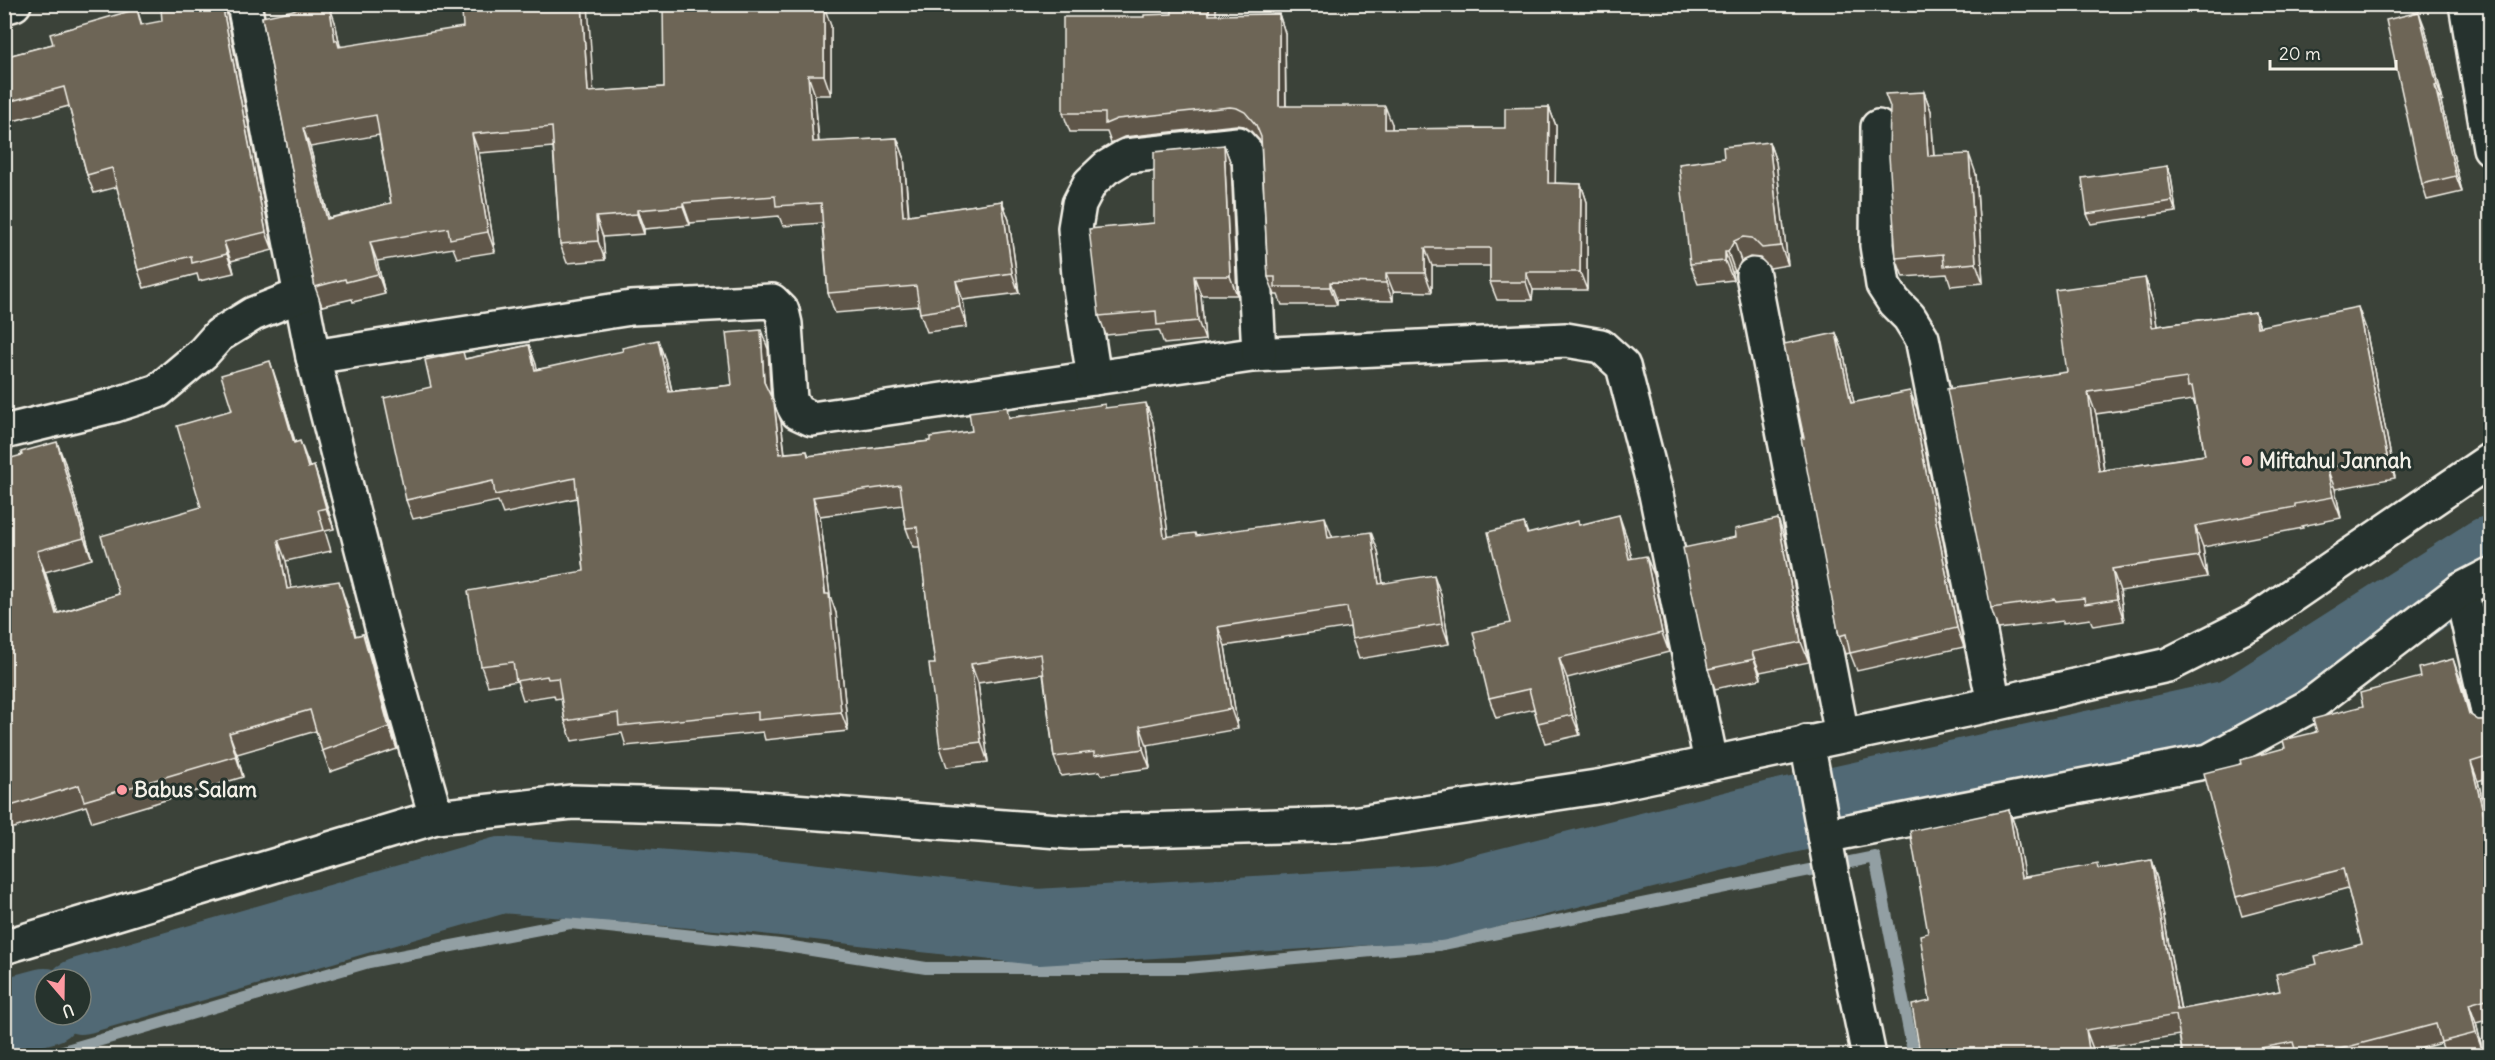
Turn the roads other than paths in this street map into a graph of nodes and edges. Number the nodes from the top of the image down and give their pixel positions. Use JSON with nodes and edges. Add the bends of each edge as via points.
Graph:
{"nodes":[{"id":1,"x":14,"y":4,"type":"edge"},
{"id":2,"x":2466,"y":4,"type":"edge"},
{"id":3,"x":4,"y":7,"type":"edge"},
{"id":4,"x":246,"y":13,"type":"edge"},
{"id":5,"x":279,"y":15,"type":"edge"},
{"id":6,"x":1878,"y":127,"type":"dead end"},
{"id":7,"x":2490,"y":148,"type":"edge"},
{"id":8,"x":1753,"y":274,"type":"dead end"},
{"id":9,"x":301,"y":296,"type":"junction"},
{"id":10,"x":1259,"y":354,"type":"junction"},
{"id":11,"x":313,"y":357,"type":"junction"},
{"id":12,"x":1094,"y":378,"type":"junction"},
{"id":13,"x":4,"y":432,"type":"edge"},
{"id":14,"x":2490,"y":460,"type":"edge"},
{"id":15,"x":2490,"y":575,"type":"edge"},
{"id":16,"x":2461,"y":590,"type":"junction"},
{"id":17,"x":1994,"y":704,"type":"junction"},
{"id":18,"x":2490,"y":721,"type":"edge"},
{"id":19,"x":1842,"y":735,"type":"junction"},
{"id":20,"x":1810,"y":754,"type":"junction"},
{"id":21,"x":1711,"y":762,"type":"junction"},
{"id":22,"x":436,"y":817,"type":"junction"},
{"id":23,"x":1827,"y":849,"type":"junction"},
{"id":24,"x":4,"y":947,"type":"edge"},
{"id":25,"x":1869,"y":1056,"type":"edge"}],
"edges":[{"from":1,"to":3,"type":"street"},
{"from":2,"to":7,"type":"street"},
{"from":4,"to":5,"type":"street"},
{"from":4,"to":9,"type":"street"},
{"from":6,"to":17,"type":"street","via":[[1878,245],[1883,285],[1922,338]]},
{"from":8,"to":19,"type":"street"},
{"from":9,"to":11,"type":"street"},
{"from":9,"to":13,"type":"street","via":[[253,314],[219,335],[203,354],[158,391]]},
{"from":10,"to":12,"type":"street"},
{"from":10,"to":12,"type":"street","via":[[1249,156],[1238,144],[1126,156],[1090,183],[1079,204],[1074,228]]},
{"from":10,"to":21,"type":"street","via":[[1566,340],[1600,346],[1623,366],[1656,494]]},
{"from":11,"to":12,"type":"street","via":[[631,308],[772,301],[782,310],[785,324],[790,400],[797,412],[812,419]]},
{"from":11,"to":22,"type":"street","via":[[383,631]]},
{"from":14,"to":17,"type":"street","via":[[2253,621],[2168,664]]},
{"from":15,"to":16,"type":"street"},
{"from":16,"to":18,"type":"street"},
{"from":16,"to":23,"type":"street","via":[[2308,707],[2209,761]]},
{"from":17,"to":19,"type":"street"},
{"from":19,"to":20,"type":"street"},
{"from":20,"to":21,"type":"street"},
{"from":20,"to":23,"type":"street"},
{"from":21,"to":22,"type":"street","via":[[1603,786],[1352,824],[1071,832],[740,807],[572,802]]},
{"from":22,"to":24,"type":"street"},
{"from":23,"to":25,"type":"street"}]}
